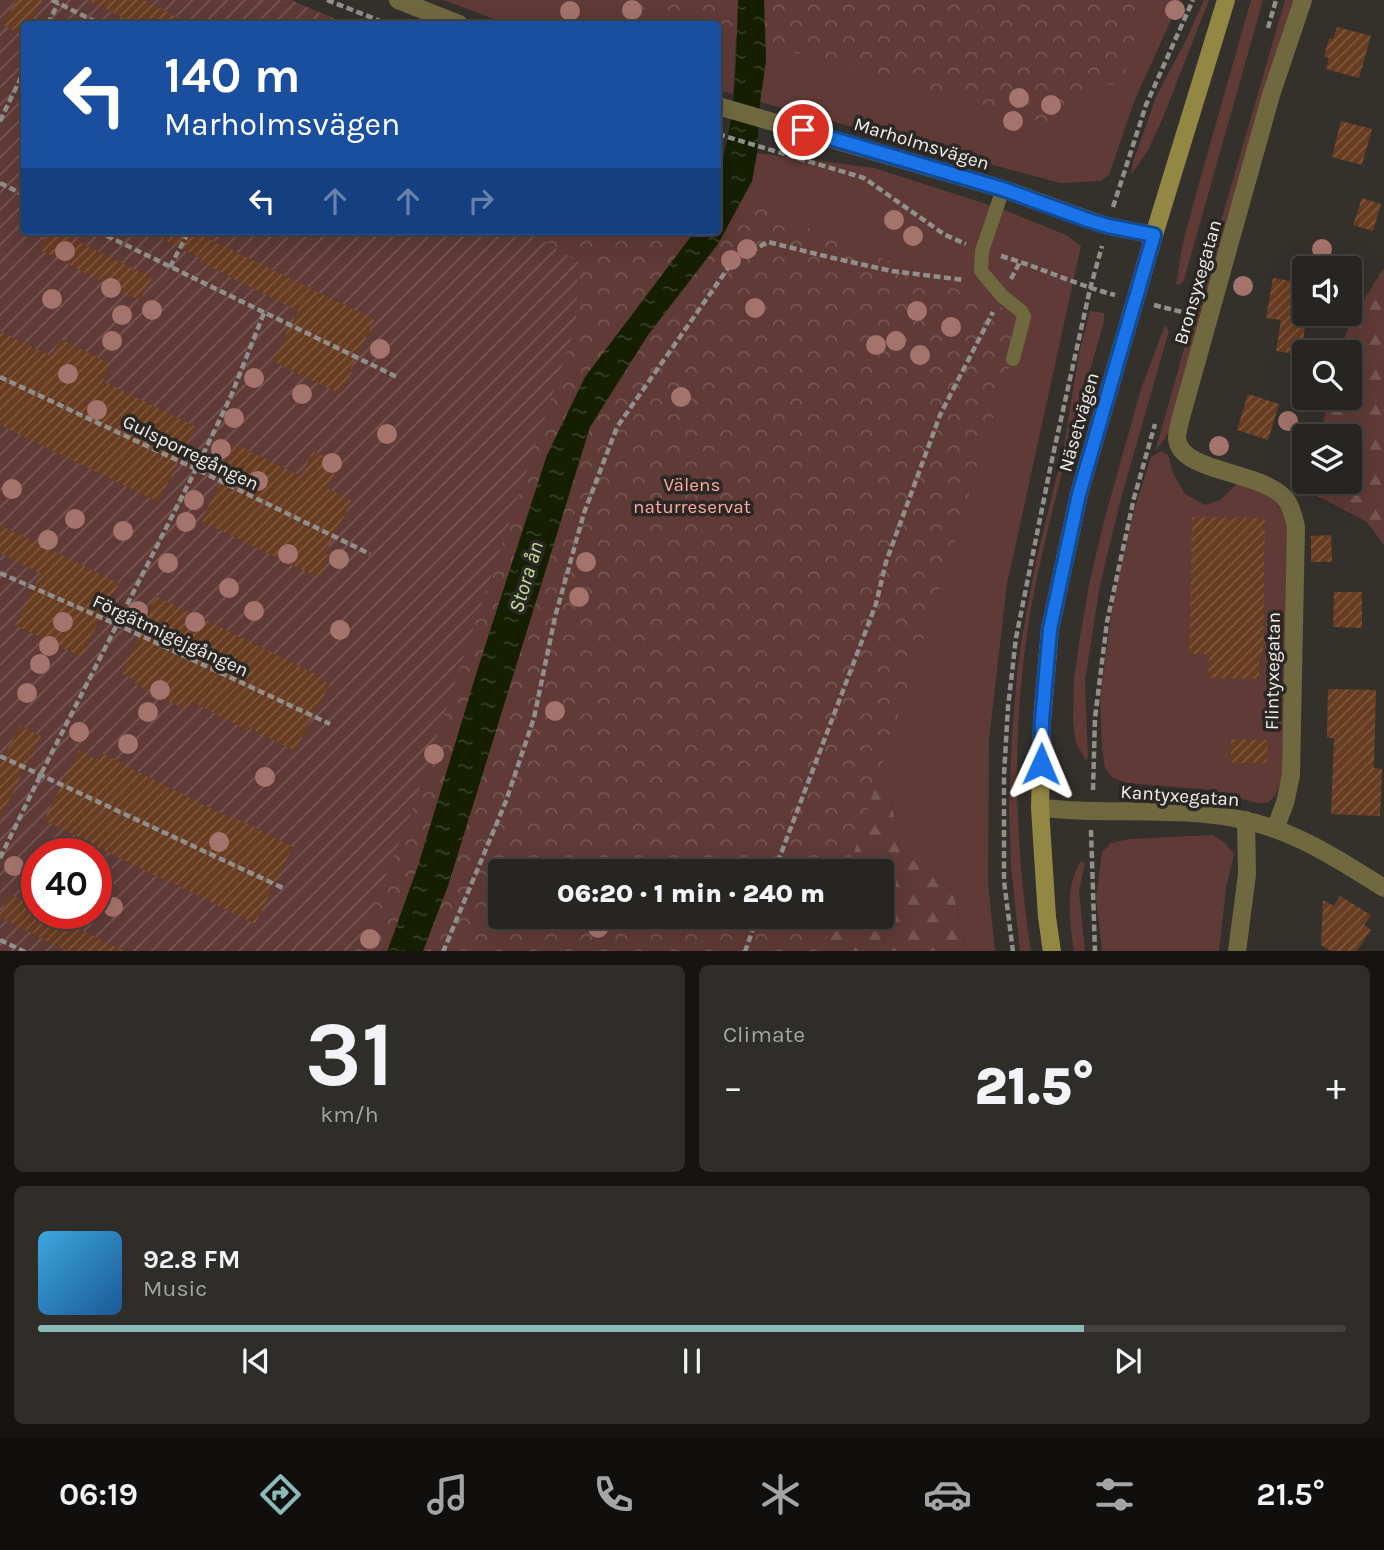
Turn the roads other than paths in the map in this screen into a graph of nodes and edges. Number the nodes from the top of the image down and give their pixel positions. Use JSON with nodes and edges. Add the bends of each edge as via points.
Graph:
{"nodes":[{"id":1,"x":398,"y":0,"type":"edge"},
{"id":2,"x":1226,"y":0,"type":"edge"},
{"id":3,"x":1303,"y":0,"type":"edge"},
{"id":4,"x":451,"y":21,"type":"edge"},
{"id":5,"x":721,"y":107,"type":"edge"},
{"id":6,"x":1003,"y":189,"type":"junction"},
{"id":7,"x":1154,"y":235,"type":"junction"},
{"id":8,"x":1013,"y":359,"type":"dead end"},
{"id":9,"x":1292,"y":512,"type":"joint"},
{"id":10,"x":1040,"y":808,"type":"junction"},
{"id":11,"x":1246,"y":820,"type":"junction"},
{"id":12,"x":1275,"y":829,"type":"junction"},
{"id":13,"x":1384,"y":888,"type":"edge"},
{"id":14,"x":1052,"y":951,"type":"edge"},
{"id":15,"x":1237,"y":951,"type":"edge"}],
"edges":[{"from":1,"to":4,"type":"street"},
{"from":2,"to":7,"type":"street","name":"Näsetvägen"},
{"from":3,"to":9,"type":"street","name":"Bronsyxegatan","via":[[1271,95],[1177,438],[1187,457],[1274,488]]},
{"from":5,"to":6,"type":"street","name":"Marholmsvägen"},
{"from":6,"to":7,"type":"street","name":"Marholmsvägen","via":[[1088,220]]},
{"from":6,"to":8,"type":"lane","via":[[982,251],[981,271],[1024,317]]},
{"from":7,"to":10,"type":"street","name":"Näsetvägen","via":[[1079,494],[1050,629]]},
{"from":9,"to":12,"type":"street","name":"Flintyxegatan","via":[[1296,527],[1292,775]]},
{"from":10,"to":11,"type":"street","name":"Kantyxegatan","via":[[1170,811]]},
{"from":10,"to":14,"type":"street","name":"Näsetvägen"},
{"from":11,"to":12,"type":"street","name":"Kantyxegatan"},
{"from":11,"to":15,"type":"street","via":[[1247,874]]},
{"from":12,"to":13,"type":"street","name":"Kantyxegatan","via":[[1321,849]]}]}
